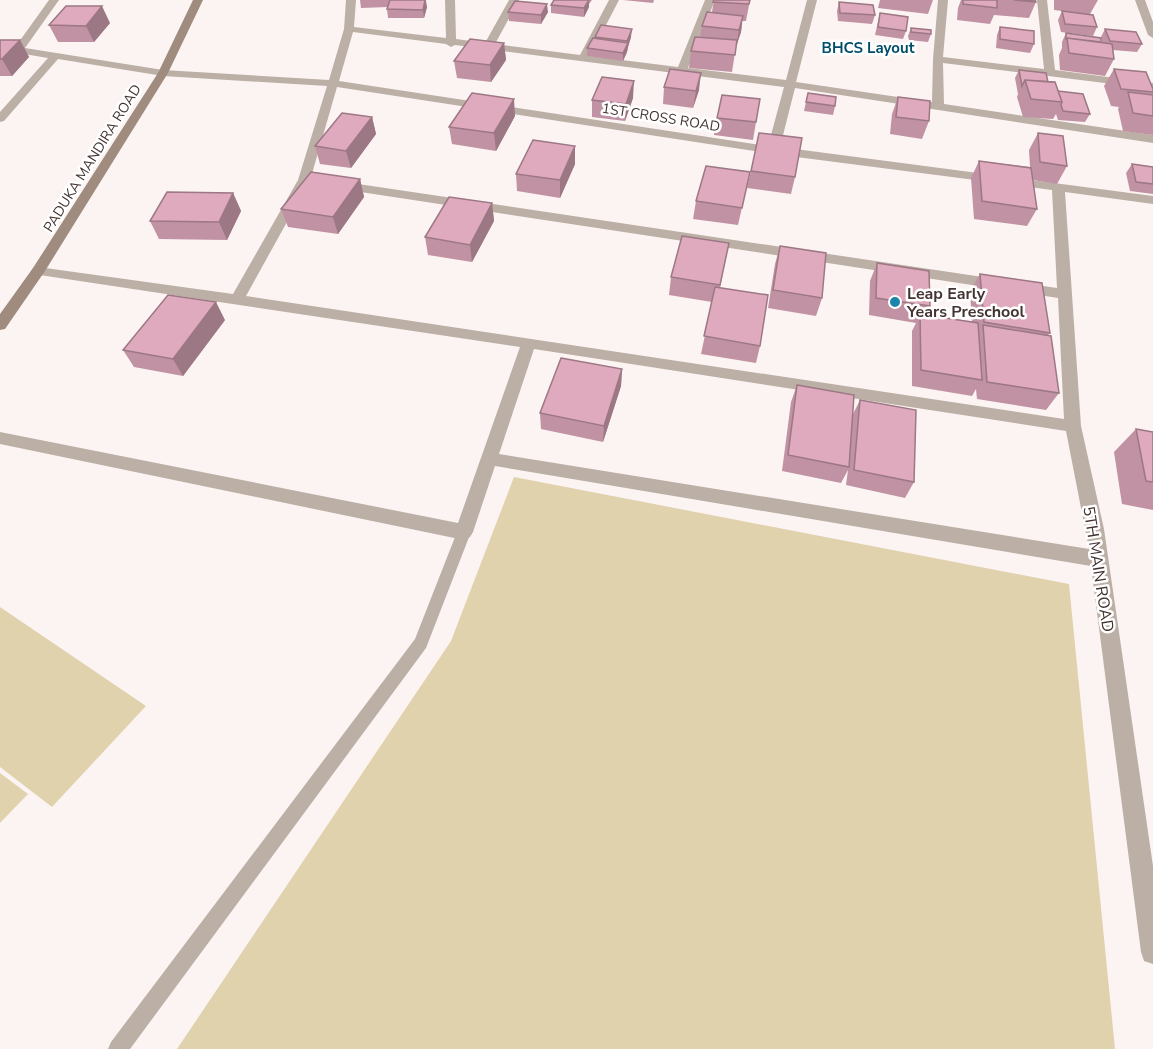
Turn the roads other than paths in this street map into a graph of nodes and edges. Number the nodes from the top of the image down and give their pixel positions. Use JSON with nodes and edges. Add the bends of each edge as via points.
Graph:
{"nodes":[{"id":1,"x":54,"y":0,"type":"edge"},
{"id":2,"x":198,"y":0,"type":"edge"},
{"id":3,"x":351,"y":0,"type":"edge"},
{"id":4,"x":450,"y":0,"type":"edge"},
{"id":5,"x":514,"y":0,"type":"edge"},
{"id":6,"x":614,"y":0,"type":"edge"},
{"id":7,"x":710,"y":0,"type":"edge"},
{"id":8,"x":812,"y":0,"type":"edge"},
{"id":9,"x":943,"y":0,"type":"edge"},
{"id":10,"x":1042,"y":0,"type":"edge"},
{"id":11,"x":1140,"y":0,"type":"edge"},
{"id":12,"x":349,"y":29,"type":"junction"},
{"id":13,"x":1153,"y":35,"type":"edge"},
{"id":14,"x":451,"y":44,"type":"junction"},
{"id":15,"x":0,"y":46,"type":"edge"},
{"id":16,"x":488,"y":47,"type":"junction"},
{"id":17,"x":19,"y":50,"type":"junction"},
{"id":18,"x":56,"y":55,"type":"junction"},
{"id":19,"x":583,"y":59,"type":"junction"},
{"id":20,"x":938,"y":59,"type":"junction"},
{"id":21,"x":682,"y":71,"type":"junction"},
{"id":22,"x":163,"y":73,"type":"junction"},
{"id":23,"x":1050,"y":73,"type":"junction"},
{"id":24,"x":333,"y":83,"type":"junction"},
{"id":25,"x":790,"y":84,"type":"junction"},
{"id":26,"x":1153,"y":86,"type":"edge"},
{"id":27,"x":938,"y":106,"type":"junction"},
{"id":28,"x":0,"y":119,"type":"edge"},
{"id":29,"x":1153,"y":139,"type":"edge"},
{"id":30,"x":773,"y":150,"type":"junction"},
{"id":31,"x":304,"y":180,"type":"junction"},
{"id":32,"x":1058,"y":186,"type":"junction"},
{"id":33,"x":1153,"y":200,"type":"edge"},
{"id":34,"x":38,"y":271,"type":"junction"},
{"id":35,"x":1064,"y":294,"type":"junction"},
{"id":36,"x":237,"y":299,"type":"junction"},
{"id":37,"x":0,"y":325,"type":"edge"},
{"id":38,"x":529,"y":343,"type":"junction"},
{"id":39,"x":1073,"y":426,"type":"junction"},
{"id":40,"x":0,"y":438,"type":"edge"},
{"id":41,"x":489,"y":459,"type":"junction"},
{"id":42,"x":464,"y":532,"type":"junction"},
{"id":43,"x":1099,"y":558,"type":"junction"},
{"id":44,"x":1153,"y":952,"type":"edge"},
{"id":45,"x":118,"y":1049,"type":"edge"}],
"edges":[{"from":1,"to":17,"type":"street"},
{"from":2,"to":22,"type":"street","name":"PADUKA MANDIRA ROAD"},
{"from":3,"to":12,"type":"street"},
{"from":4,"to":14,"type":"street"},
{"from":5,"to":16,"type":"street"},
{"from":6,"to":19,"type":"street"},
{"from":7,"to":21,"type":"street"},
{"from":8,"to":25,"type":"street"},
{"from":9,"to":20,"type":"street"},
{"from":10,"to":23,"type":"street"},
{"from":11,"to":13,"type":"street"},
{"from":12,"to":14,"type":"street"},
{"from":12,"to":24,"type":"street"},
{"from":14,"to":16,"type":"street"},
{"from":15,"to":17,"type":"street","name":"1ST CROSS ROAD"},
{"from":16,"to":19,"type":"street"},
{"from":17,"to":18,"type":"street","name":"1ST CROSS ROAD"},
{"from":18,"to":22,"type":"street","name":"1ST CROSS ROAD"},
{"from":18,"to":28,"type":"street"},
{"from":19,"to":21,"type":"street"},
{"from":20,"to":23,"type":"street"},
{"from":20,"to":27,"type":"street"},
{"from":21,"to":25,"type":"street"},
{"from":22,"to":24,"type":"street","name":"1ST CROSS ROAD"},
{"from":22,"to":34,"type":"street","name":"PADUKA MANDIRA ROAD"},
{"from":23,"to":26,"type":"street"},
{"from":24,"to":30,"type":"street","name":"1ST CROSS ROAD"},
{"from":24,"to":31,"type":"street"},
{"from":25,"to":27,"type":"street"},
{"from":25,"to":30,"type":"street"},
{"from":27,"to":29,"type":"street"},
{"from":30,"to":32,"type":"street","name":"1ST CROSS ROAD"},
{"from":31,"to":35,"type":"street"},
{"from":31,"to":36,"type":"street"},
{"from":32,"to":33,"type":"street","name":"1ST CROSS ROAD"},
{"from":32,"to":35,"type":"street","name":"5TH MAIN ROAD"},
{"from":34,"to":36,"type":"street"},
{"from":34,"to":37,"type":"street","name":"PADUKA MANDIRA ROAD"},
{"from":35,"to":39,"type":"street","name":"5TH MAIN ROAD"},
{"from":36,"to":38,"type":"street"},
{"from":38,"to":39,"type":"street"},
{"from":38,"to":41,"type":"street"},
{"from":39,"to":43,"type":"street","name":"5TH MAIN ROAD"},
{"from":40,"to":42,"type":"street"},
{"from":41,"to":42,"type":"street"},
{"from":41,"to":43,"type":"street"},
{"from":42,"to":45,"type":"lane","via":[[421,643]]},
{"from":43,"to":44,"type":"street","name":"5TH MAIN ROAD"}]}
